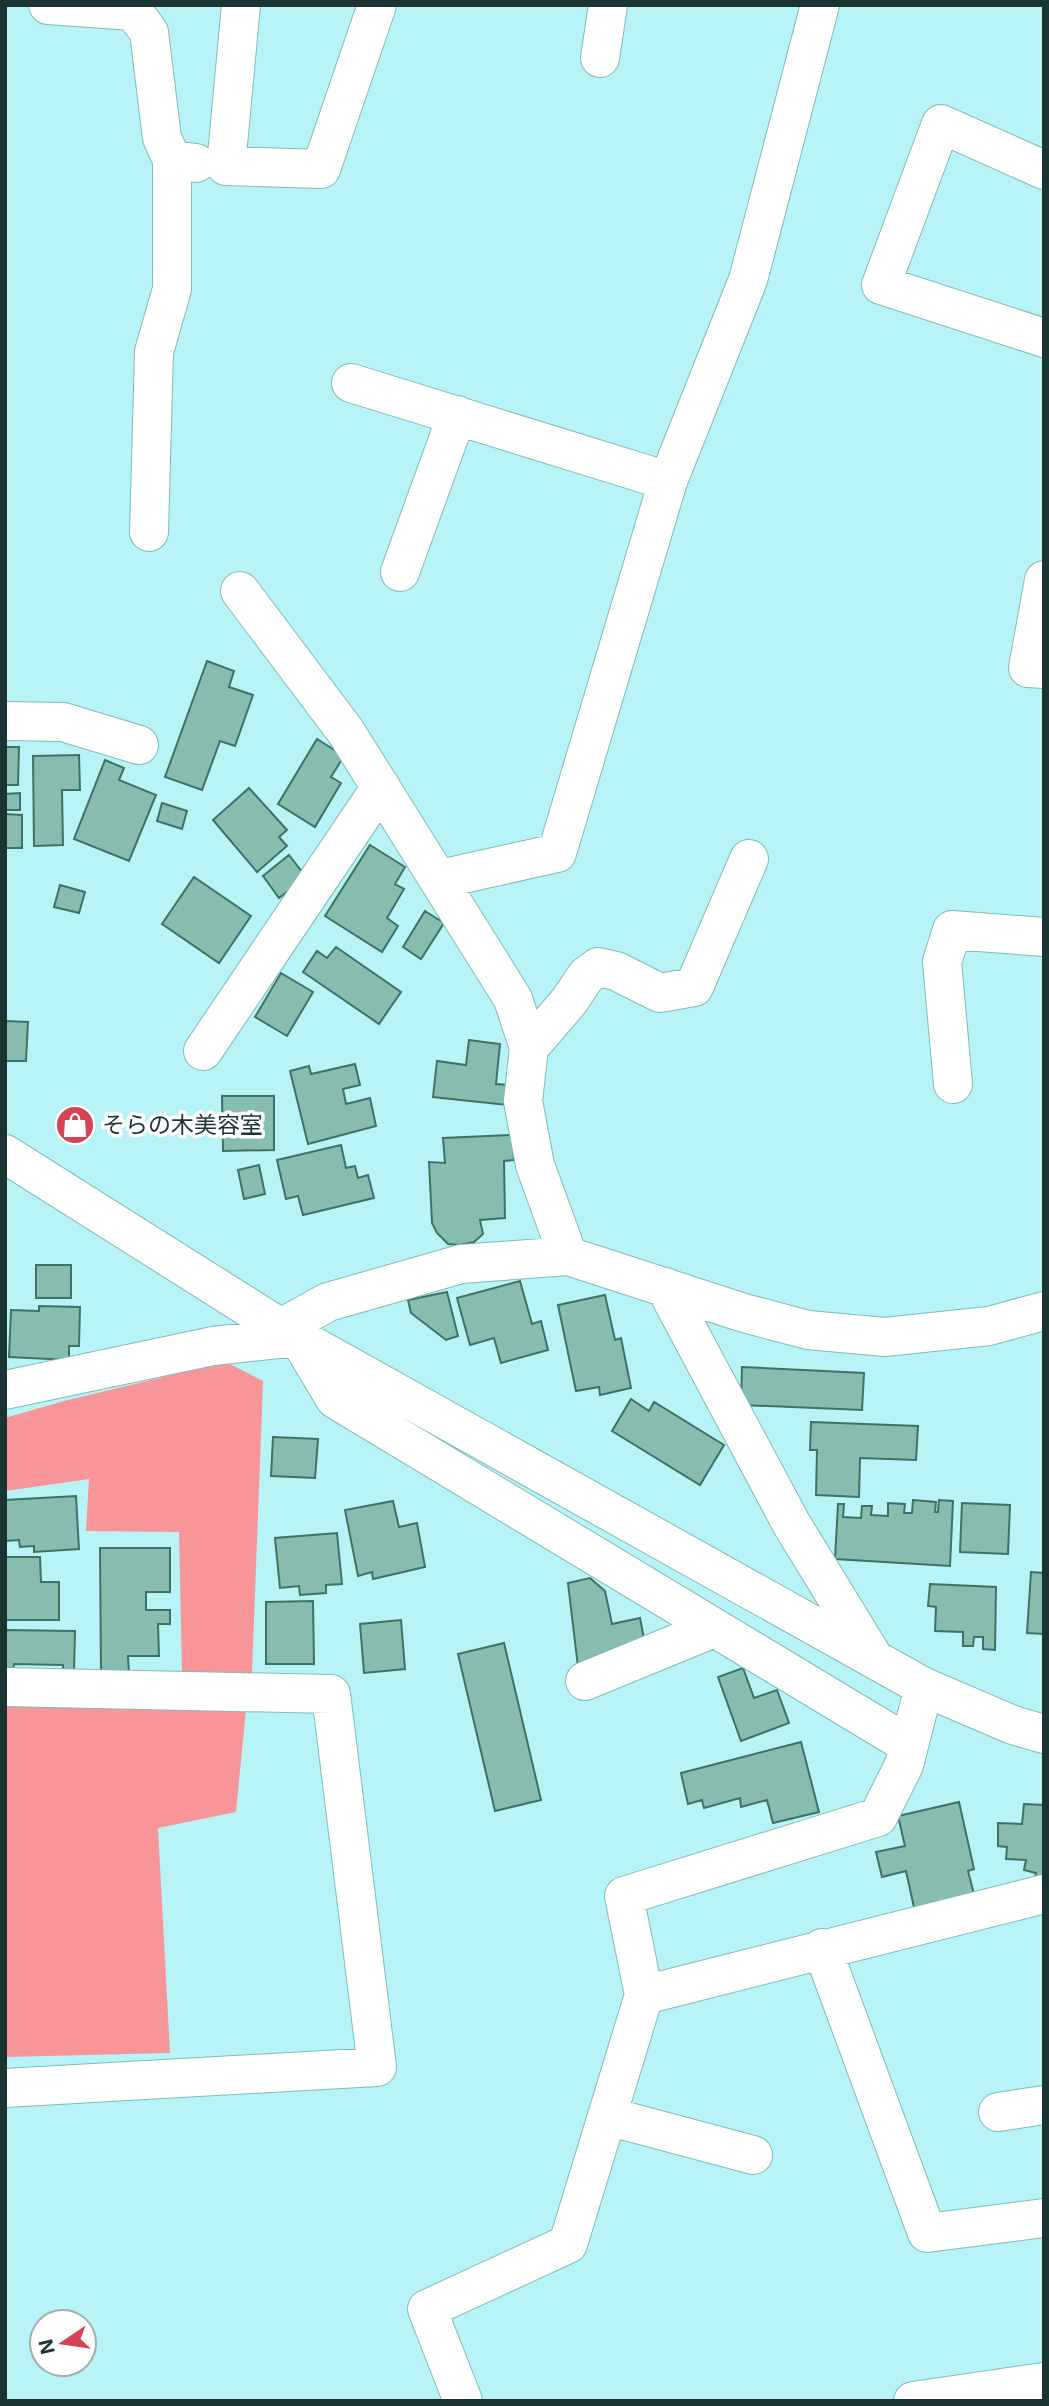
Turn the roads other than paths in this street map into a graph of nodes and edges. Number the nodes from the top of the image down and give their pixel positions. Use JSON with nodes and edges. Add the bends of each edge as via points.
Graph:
{"nodes":[{"id":1,"x":48,"y":5,"type":"edge"},
{"id":2,"x":241,"y":5,"type":"edge"},
{"id":3,"x":377,"y":5,"type":"edge"},
{"id":4,"x":608,"y":5,"type":"edge"},
{"id":5,"x":820,"y":5,"type":"edge"},
{"id":6,"x":600,"y":58,"type":"dead end"},
{"id":7,"x":172,"y":160,"type":"junction"},
{"id":8,"x":226,"y":166,"type":"junction"},
{"id":9,"x":1044,"y":170,"type":"edge"},
{"id":10,"x":1044,"y":338,"type":"edge"},
{"id":11,"x":351,"y":383,"type":"dead end"},
{"id":12,"x":457,"y":415,"type":"junction"},
{"id":13,"x":668,"y":481,"type":"junction"},
{"id":14,"x":149,"y":532,"type":"dead end"},
{"id":15,"x":400,"y":572,"type":"dead end"},
{"id":16,"x":1044,"y":580,"type":"edge"},
{"id":17,"x":240,"y":591,"type":"dead end"},
{"id":18,"x":1044,"y":670,"type":"edge"},
{"id":19,"x":5,"y":721,"type":"edge"},
{"id":20,"x":139,"y":745,"type":"dead end"},
{"id":21,"x":381,"y":787,"type":"junction"},
{"id":22,"x":749,"y":859,"type":"dead end"},
{"id":23,"x":440,"y":878,"type":"junction"},
{"id":24,"x":1044,"y":937,"type":"edge"},
{"id":25,"x":529,"y":1048,"type":"junction"},
{"id":26,"x":203,"y":1051,"type":"dead end"},
{"id":27,"x":953,"y":1083,"type":"dead end"},
{"id":28,"x":5,"y":1154,"type":"edge"},
{"id":29,"x":568,"y":1256,"type":"junction"},
{"id":30,"x":665,"y":1287,"type":"junction"},
{"id":31,"x":1044,"y":1311,"type":"edge"},
{"id":32,"x":290,"y":1333,"type":"junction"},
{"id":33,"x":5,"y":1390,"type":"edge"},
{"id":34,"x":714,"y":1628,"type":"junction"},
{"id":35,"x":874,"y":1659,"type":"junction"},
{"id":36,"x":585,"y":1681,"type":"dead end"},
{"id":37,"x":924,"y":1687,"type":"junction"},
{"id":38,"x":5,"y":1688,"type":"edge"},
{"id":39,"x":1044,"y":1734,"type":"edge"},
{"id":40,"x":909,"y":1745,"type":"junction"},
{"id":41,"x":1044,"y":1894,"type":"edge"},
{"id":42,"x":822,"y":1948,"type":"junction"},
{"id":43,"x":644,"y":1995,"type":"junction"},
{"id":44,"x":5,"y":2088,"type":"edge"},
{"id":45,"x":1044,"y":2105,"type":"edge"},
{"id":46,"x":998,"y":2112,"type":"dead end"},
{"id":47,"x":607,"y":2116,"type":"junction"},
{"id":48,"x":753,"y":2155,"type":"dead end"},
{"id":49,"x":1044,"y":2218,"type":"edge"},
{"id":50,"x":1044,"y":2382,"type":"edge"},
{"id":51,"x":463,"y":2401,"type":"edge"},
{"id":52,"x":913,"y":2401,"type":"edge"}],
"edges":[{"from":1,"to":7,"type":"street","via":[[134,11],[149,32],[162,138]]},
{"from":2,"to":8,"type":"street"},
{"from":3,"to":8,"type":"street","via":[[321,169]]},
{"from":4,"to":6,"type":"street"},
{"from":5,"to":13,"type":"street","via":[[748,280]]},
{"from":7,"to":8,"type":"street"},
{"from":7,"to":14,"type":"street","via":[[172,289],[153,352]]},
{"from":9,"to":10,"type":"street","via":[[941,124],[881,285]]},
{"from":11,"to":12,"type":"street"},
{"from":12,"to":13,"type":"street"},
{"from":12,"to":15,"type":"street"},
{"from":13,"to":23,"type":"street","via":[[556,853]]},
{"from":16,"to":18,"type":"street","via":[[1028,668]]},
{"from":17,"to":21,"type":"street","via":[[346,732]]},
{"from":19,"to":20,"type":"street","via":[[63,722]]},
{"from":21,"to":23,"type":"street"},
{"from":21,"to":26,"type":"street"},
{"from":22,"to":25,"type":"street","via":[[694,987],[660,993],[598,967]]},
{"from":23,"to":25,"type":"street","via":[[513,999]]},
{"from":24,"to":27,"type":"street","via":[[952,930],[942,962]]},
{"from":25,"to":29,"type":"street","via":[[523,1101],[535,1165]]},
{"from":28,"to":32,"type":"street"},
{"from":29,"to":30,"type":"street"},
{"from":29,"to":32,"type":"street","via":[[461,1264],[328,1302]]},
{"from":30,"to":31,"type":"street","via":[[808,1330],[885,1337],[989,1326]]},
{"from":30,"to":35,"type":"street","via":[[791,1523]]},
{"from":32,"to":33,"type":"street"},
{"from":32,"to":34,"type":"street","via":[[335,1399]]},
{"from":32,"to":35,"type":"street"},
{"from":34,"to":36,"type":"street"},
{"from":34,"to":40,"type":"street"},
{"from":35,"to":37,"type":"street"},
{"from":37,"to":39,"type":"street","via":[[1013,1726]]},
{"from":37,"to":40,"type":"street"},
{"from":38,"to":44,"type":"street","via":[[331,1693],[377,2067]]},
{"from":40,"to":43,"type":"street","via":[[878,1817],[624,1896]]},
{"from":41,"to":42,"type":"street"},
{"from":42,"to":43,"type":"street"},
{"from":42,"to":49,"type":"street","via":[[927,2232]]},
{"from":43,"to":47,"type":"street"},
{"from":45,"to":46,"type":"street"},
{"from":47,"to":48,"type":"street"},
{"from":47,"to":51,"type":"street","via":[[568,2244],[427,2309]]},
{"from":50,"to":52,"type":"street"}]}
